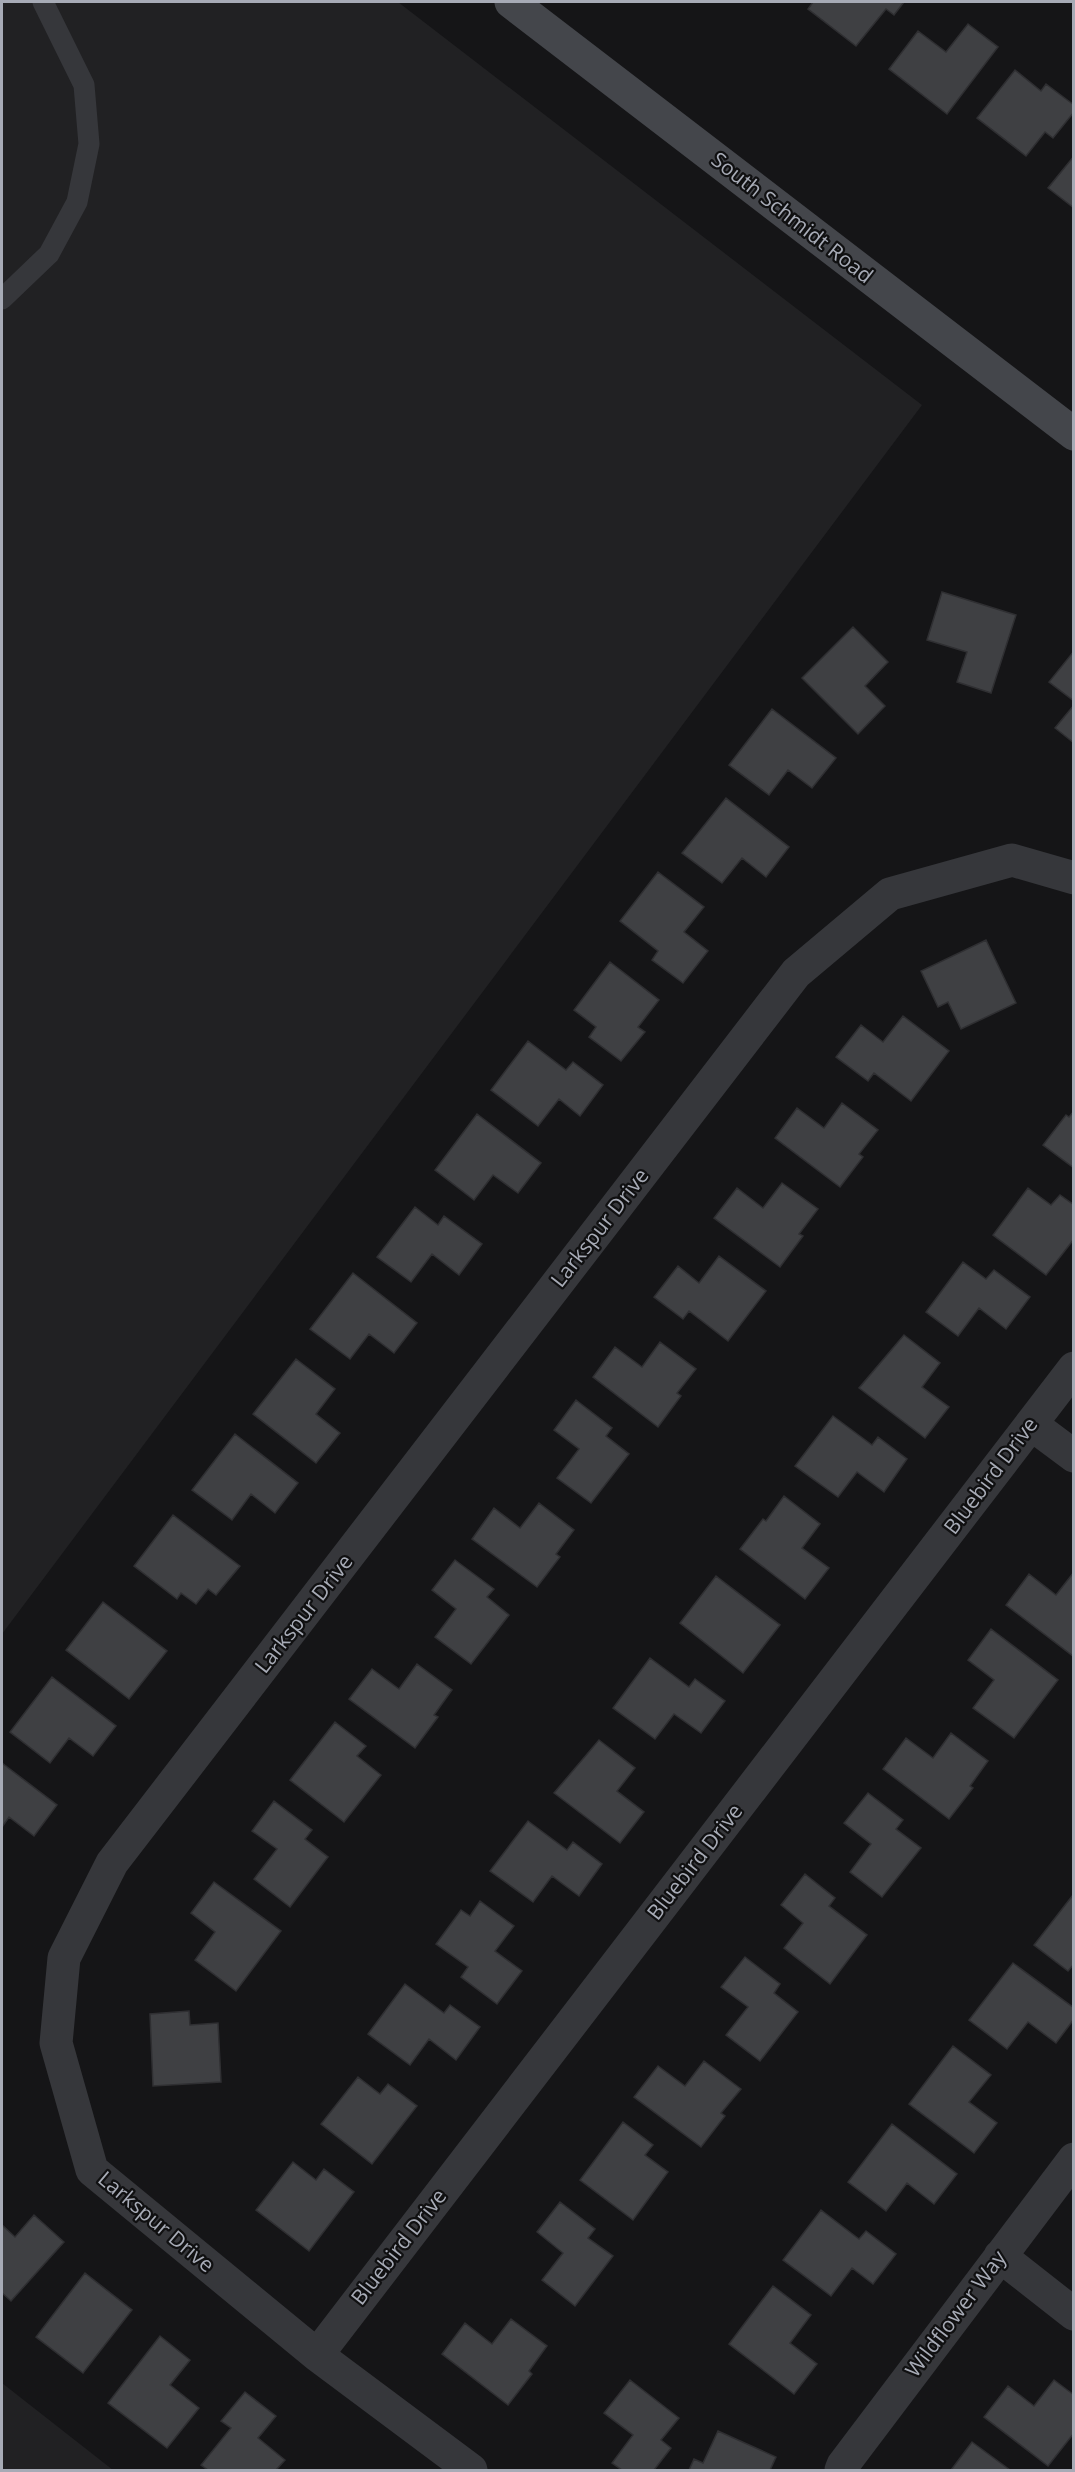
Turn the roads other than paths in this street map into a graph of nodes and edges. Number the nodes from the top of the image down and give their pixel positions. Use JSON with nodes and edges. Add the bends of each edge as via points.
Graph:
{"nodes":[{"id":1,"x":44,"y":2,"type":"edge"},
{"id":2,"x":510,"y":2,"type":"edge"},
{"id":3,"x":2,"y":299,"type":"edge"},
{"id":4,"x":1074,"y":434,"type":"edge"},
{"id":5,"x":1074,"y":878,"type":"edge"},
{"id":6,"x":1074,"y":1368,"type":"edge"},
{"id":7,"x":1032,"y":1424,"type":"junction"},
{"id":8,"x":1074,"y":1456,"type":"edge"},
{"id":9,"x":1074,"y":2159,"type":"edge"},
{"id":10,"x":1000,"y":2256,"type":"junction"},
{"id":11,"x":1074,"y":2314,"type":"edge"},
{"id":12,"x":317,"y":2355,"type":"junction"},
{"id":13,"x":471,"y":2470,"type":"edge"},
{"id":14,"x":841,"y":2470,"type":"edge"}],
"edges":[{"from":1,"to":3,"type":"lane","via":[[84,85],[89,144],[76,202],[49,254]]},
{"from":2,"to":4,"type":"street","name":"South Schmidt Road"},
{"from":5,"to":12,"type":"street","name":"Larkspur Drive","via":[[1012,860],[890,894],[796,973],[106,1874],[64,1958],[56,2043],[92,2170]]},
{"from":6,"to":7,"type":"street","name":"Bluebird Drive"},
{"from":7,"to":8,"type":"street"},
{"from":7,"to":12,"type":"street","name":"Bluebird Drive"},
{"from":9,"to":10,"type":"street","name":"Wildflower Way"},
{"from":10,"to":11,"type":"street"},
{"from":10,"to":14,"type":"street","name":"Wildflower Way"},
{"from":12,"to":13,"type":"street","name":"Larkspur Drive"}]}
